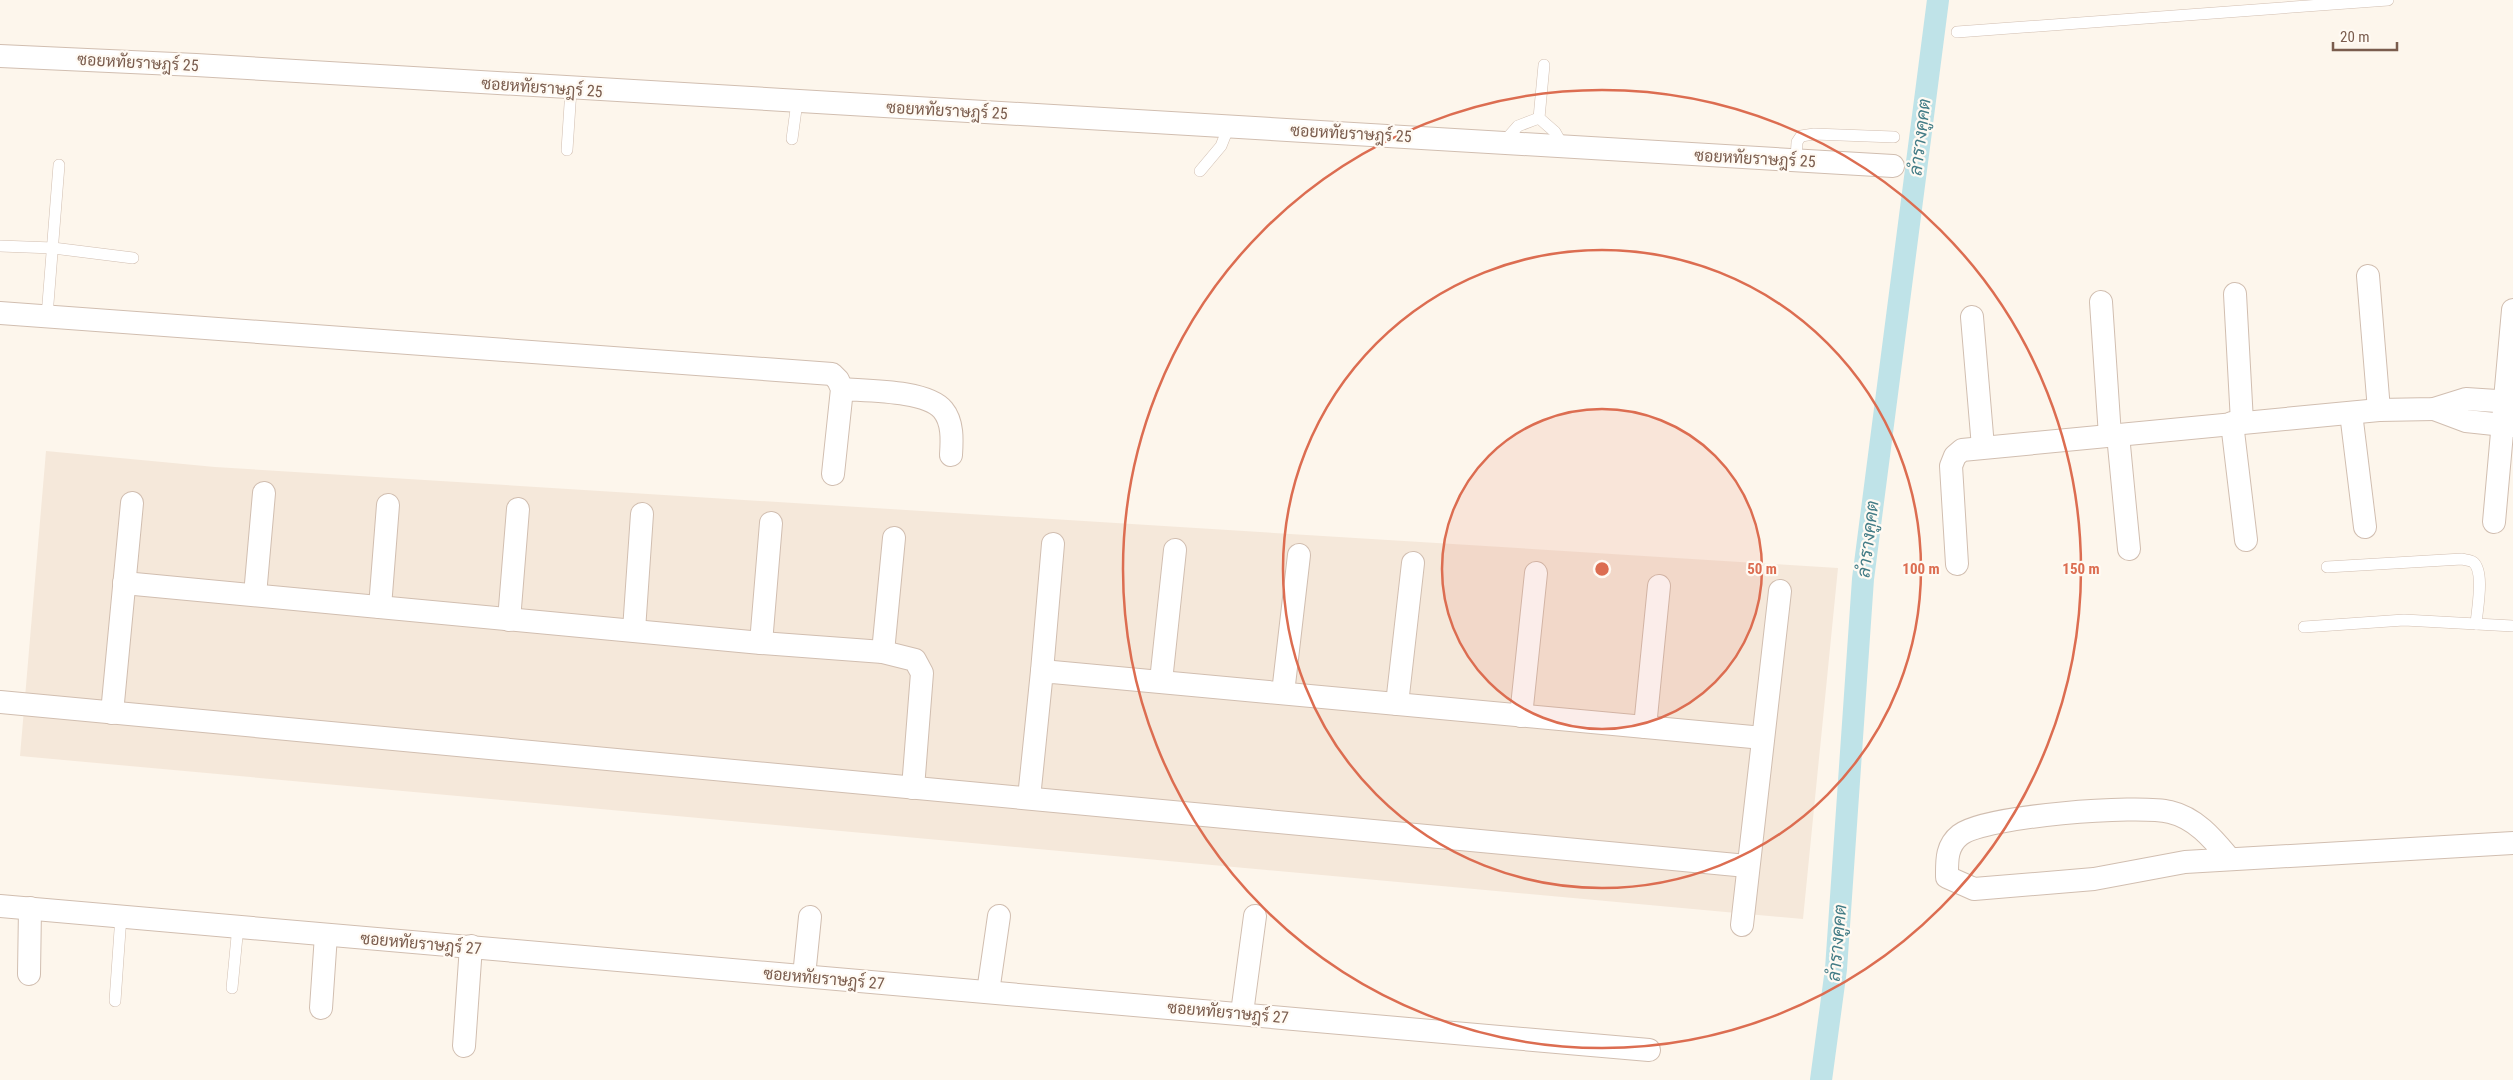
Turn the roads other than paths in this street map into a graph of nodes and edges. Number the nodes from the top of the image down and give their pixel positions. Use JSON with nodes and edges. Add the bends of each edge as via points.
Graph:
{"nodes":[{"id":1,"x":2388,"y":0,"type":"edge"},
{"id":2,"x":1956,"y":32,"type":"dead end"},
{"id":3,"x":0,"y":56,"type":"edge"},
{"id":4,"x":1544,"y":65,"type":"dead end"},
{"id":5,"x":571,"y":89,"type":"junction"},
{"id":6,"x":797,"y":102,"type":"junction"},
{"id":7,"x":1539,"y":118,"type":"junction"},
{"id":8,"x":1229,"y":126,"type":"junction"},
{"id":9,"x":1894,"y":137,"type":"dead end"},
{"id":10,"x":792,"y":139,"type":"dead end"},
{"id":11,"x":1503,"y":143,"type":"junction"},
{"id":12,"x":1563,"y":146,"type":"junction"},
{"id":13,"x":567,"y":150,"type":"dead end"},
{"id":14,"x":1796,"y":160,"type":"junction"},
{"id":15,"x":60,"y":164,"type":"dead end"},
{"id":16,"x":1893,"y":166,"type":"dead end"},
{"id":17,"x":1200,"y":171,"type":"dead end"},
{"id":18,"x":0,"y":246,"type":"edge"},
{"id":19,"x":53,"y":248,"type":"junction"},
{"id":20,"x":133,"y":258,"type":"dead end"},
{"id":21,"x":2368,"y":276,"type":"dead end"},
{"id":22,"x":2235,"y":294,"type":"dead end"},
{"id":23,"x":2101,"y":302,"type":"dead end"},
{"id":24,"x":2513,"y":310,"type":"edge"},
{"id":25,"x":0,"y":313,"type":"edge"},
{"id":26,"x":47,"y":316,"type":"junction"},
{"id":27,"x":1972,"y":317,"type":"dead end"},
{"id":28,"x":842,"y":389,"type":"junction"},
{"id":29,"x":2509,"y":402,"type":"edge"},
{"id":30,"x":2434,"y":409,"type":"junction"},
{"id":31,"x":2379,"y":410,"type":"junction"},
{"id":32,"x":2351,"y":413,"type":"junction"},
{"id":33,"x":2237,"y":423,"type":"junction"},
{"id":34,"x":2507,"y":426,"type":"edge"},
{"id":35,"x":2114,"y":435,"type":"junction"},
{"id":36,"x":1983,"y":447,"type":"junction"},
{"id":37,"x":951,"y":455,"type":"dead end"},
{"id":38,"x":833,"y":474,"type":"dead end"},
{"id":39,"x":264,"y":493,"type":"dead end"},
{"id":40,"x":132,"y":502,"type":"dead end"},
{"id":41,"x":388,"y":505,"type":"dead end"},
{"id":42,"x":518,"y":509,"type":"dead end"},
{"id":43,"x":642,"y":514,"type":"dead end"},
{"id":44,"x":2494,"y":522,"type":"dead end"},
{"id":45,"x":771,"y":523,"type":"dead end"},
{"id":46,"x":2366,"y":527,"type":"dead end"},
{"id":47,"x":894,"y":538,"type":"dead end"},
{"id":48,"x":2246,"y":540,"type":"dead end"},
{"id":49,"x":1052,"y":544,"type":"dead end"},
{"id":50,"x":2129,"y":549,"type":"dead end"},
{"id":51,"x":1175,"y":550,"type":"dead end"},
{"id":52,"x":1299,"y":555,"type":"dead end"},
{"id":53,"x":1413,"y":563,"type":"dead end"},
{"id":54,"x":1958,"y":564,"type":"dead end"},
{"id":55,"x":2327,"y":567,"type":"dead end"},
{"id":56,"x":1536,"y":572,"type":"dead end"},
{"id":57,"x":124,"y":583,"type":"junction"},
{"id":58,"x":1659,"y":586,"type":"dead end"},
{"id":59,"x":1780,"y":591,"type":"dead end"},
{"id":60,"x":255,"y":595,"type":"junction"},
{"id":61,"x":380,"y":606,"type":"junction"},
{"id":62,"x":509,"y":620,"type":"junction"},
{"id":63,"x":2476,"y":624,"type":"junction"},
{"id":64,"x":2513,"y":626,"type":"edge"},
{"id":65,"x":2304,"y":627,"type":"dead end"},
{"id":66,"x":634,"y":630,"type":"junction"},
{"id":67,"x":761,"y":643,"type":"junction"},
{"id":68,"x":883,"y":652,"type":"junction"},
{"id":69,"x":1042,"y":671,"type":"junction"},
{"id":70,"x":1161,"y":681,"type":"junction"},
{"id":71,"x":1283,"y":693,"type":"junction"},
{"id":72,"x":0,"y":702,"type":"edge"},
{"id":73,"x":1397,"y":704,"type":"junction"},
{"id":74,"x":112,"y":713,"type":"junction"},
{"id":75,"x":1521,"y":716,"type":"junction"},
{"id":76,"x":1645,"y":727,"type":"junction"},
{"id":77,"x":1763,"y":738,"type":"junction"},
{"id":78,"x":913,"y":788,"type":"junction"},
{"id":79,"x":1029,"y":798,"type":"junction"},
{"id":80,"x":2513,"y":843,"type":"edge"},
{"id":81,"x":2229,"y":858,"type":"junction"},
{"id":82,"x":1747,"y":866,"type":"junction"},
{"id":83,"x":0,"y":906,"type":"edge"},
{"id":84,"x":30,"y":908,"type":"junction"},
{"id":85,"x":121,"y":916,"type":"junction"},
{"id":86,"x":810,"y":916,"type":"dead end"},
{"id":87,"x":999,"y":916,"type":"dead end"},
{"id":88,"x":1255,"y":916,"type":"dead end"},
{"id":89,"x":1742,"y":925,"type":"dead end"},
{"id":90,"x":238,"y":926,"type":"junction"},
{"id":91,"x":326,"y":935,"type":"junction"},
{"id":92,"x":471,"y":946,"type":"junction"},
{"id":93,"x":28,"y":974,"type":"dead end"},
{"id":94,"x":804,"y":976,"type":"junction"},
{"id":95,"x":232,"y":988,"type":"dead end"},
{"id":96,"x":988,"y":992,"type":"junction"},
{"id":97,"x":115,"y":1001,"type":"dead end"},
{"id":98,"x":320,"y":1008,"type":"dead end"},
{"id":99,"x":1242,"y":1014,"type":"junction"},
{"id":100,"x":464,"y":1046,"type":"dead end"},
{"id":101,"x":1649,"y":1050,"type":"dead end"}],
"edges":[{"from":1,"to":2,"type":"lane"},
{"from":3,"to":5,"type":"street","name":"ซอยหทัยราษฎร์ 25"},
{"from":4,"to":7,"type":"lane"},
{"from":5,"to":6,"type":"street","name":"ซอยหทัยราษฎร์ 25"},
{"from":5,"to":13,"type":"lane"},
{"from":6,"to":8,"type":"street","name":"ซอยหทัยราษฎร์ 25"},
{"from":6,"to":10,"type":"lane"},
{"from":7,"to":11,"type":"lane","via":[[1518,126]]},
{"from":7,"to":12,"type":"lane","via":[[1555,132]]},
{"from":8,"to":11,"type":"street","name":"ซอยหทัยราษฎร์ 25"},
{"from":8,"to":17,"type":"lane","via":[[1221,146]]},
{"from":9,"to":14,"type":"lane","via":[[1801,136]]},
{"from":11,"to":12,"type":"street","name":"ซอยหทัยราษฎร์ 25"},
{"from":12,"to":14,"type":"street","name":"ซอยหทัยราษฎร์ 25"},
{"from":14,"to":16,"type":"street","name":"ซอยหทัยราษฎร์ 25"},
{"from":15,"to":19,"type":"lane"},
{"from":18,"to":19,"type":"lane"},
{"from":19,"to":20,"type":"lane"},
{"from":19,"to":26,"type":"lane"},
{"from":21,"to":31,"type":"street"},
{"from":22,"to":33,"type":"street"},
{"from":23,"to":35,"type":"street"},
{"from":24,"to":29,"type":"street"},
{"from":25,"to":26,"type":"street"},
{"from":26,"to":28,"type":"street","via":[[832,374]]},
{"from":27,"to":36,"type":"street"},
{"from":28,"to":37,"type":"street","via":[[925,398],[943,410],[953,435]]},
{"from":28,"to":38,"type":"street"},
{"from":29,"to":30,"type":"street","via":[[2466,399]]},
{"from":29,"to":34,"type":"street"},
{"from":30,"to":31,"type":"street"},
{"from":30,"to":34,"type":"street","via":[[2466,421]]},
{"from":31,"to":32,"type":"street"},
{"from":32,"to":33,"type":"street"},
{"from":32,"to":46,"type":"street"},
{"from":33,"to":35,"type":"street"},
{"from":33,"to":48,"type":"street"},
{"from":34,"to":44,"type":"street"},
{"from":35,"to":36,"type":"street"},
{"from":35,"to":50,"type":"street"},
{"from":36,"to":54,"type":"street","via":[[1962,450],[1951,466]]},
{"from":39,"to":60,"type":"street"},
{"from":40,"to":57,"type":"street"},
{"from":41,"to":61,"type":"street"},
{"from":42,"to":62,"type":"street"},
{"from":43,"to":66,"type":"street"},
{"from":45,"to":67,"type":"street"},
{"from":47,"to":68,"type":"street"},
{"from":49,"to":69,"type":"street"},
{"from":51,"to":70,"type":"street"},
{"from":52,"to":71,"type":"street"},
{"from":53,"to":73,"type":"street"},
{"from":55,"to":63,"type":"lane","via":[[2462,559],[2472,562],[2478,568],[2480,578]]},
{"from":56,"to":75,"type":"street"},
{"from":57,"to":60,"type":"street"},
{"from":57,"to":74,"type":"street"},
{"from":58,"to":76,"type":"street"},
{"from":59,"to":77,"type":"street"},
{"from":60,"to":61,"type":"street"},
{"from":61,"to":62,"type":"street"},
{"from":62,"to":66,"type":"street"},
{"from":63,"to":64,"type":"lane"},
{"from":63,"to":65,"type":"lane","via":[[2404,620]]},
{"from":66,"to":67,"type":"street"},
{"from":67,"to":68,"type":"street"},
{"from":68,"to":78,"type":"street","via":[[915,660],[922,674]]},
{"from":69,"to":70,"type":"street"},
{"from":69,"to":79,"type":"street"},
{"from":70,"to":71,"type":"street"},
{"from":71,"to":73,"type":"street"},
{"from":72,"to":74,"type":"street"},
{"from":73,"to":75,"type":"street"},
{"from":74,"to":78,"type":"street"},
{"from":75,"to":76,"type":"street"},
{"from":76,"to":77,"type":"street"},
{"from":77,"to":82,"type":"street"},
{"from":78,"to":79,"type":"street"},
{"from":79,"to":82,"type":"street"},
{"from":80,"to":81,"type":"street"},
{"from":81,"to":81,"type":"street","via":[[2206,830],[2171,812],[2127,809],[2064,813],[1983,825],[1959,835],[1947,854],[1947,877],[1974,889],[2094,879],[2185,862]]},
{"from":82,"to":89,"type":"street"},
{"from":83,"to":84,"type":"street","name":"ซอยหทัยราษฎร์ 27"},
{"from":84,"to":85,"type":"street","name":"ซอยหทัยราษฎร์ 27"},
{"from":84,"to":93,"type":"street"},
{"from":85,"to":90,"type":"street","name":"ซอยหทัยราษฎร์ 27"},
{"from":85,"to":97,"type":"lane"},
{"from":86,"to":94,"type":"street"},
{"from":87,"to":96,"type":"street"},
{"from":88,"to":99,"type":"street"},
{"from":90,"to":91,"type":"street","name":"ซอยหทัยราษฎร์ 27"},
{"from":90,"to":95,"type":"lane"},
{"from":91,"to":92,"type":"street","name":"ซอยหทัยราษฎร์ 27"},
{"from":91,"to":98,"type":"street"},
{"from":92,"to":94,"type":"street","name":"ซอยหทัยราษฎร์ 27"},
{"from":92,"to":100,"type":"street"},
{"from":94,"to":96,"type":"street","name":"ซอยหทัยราษฎร์ 27"},
{"from":96,"to":99,"type":"street","name":"ซอยหทัยราษฎร์ 27"},
{"from":99,"to":101,"type":"street","name":"ซอยหทัยราษฎร์ 27"}]}
